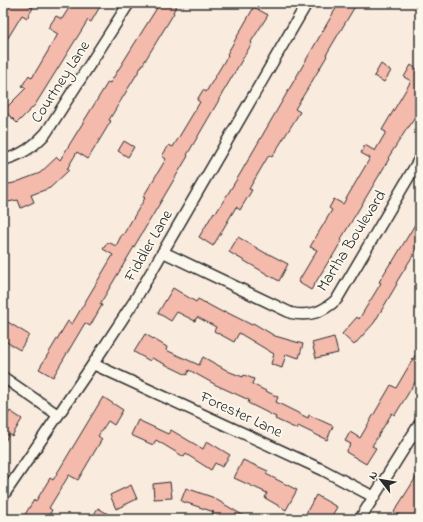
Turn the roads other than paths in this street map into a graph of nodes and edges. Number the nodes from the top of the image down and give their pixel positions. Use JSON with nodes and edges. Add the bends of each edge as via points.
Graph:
{"nodes":[{"id":1,"x":129,"y":3,"type":"edge"},
{"id":2,"x":307,"y":3,"type":"edge"},
{"id":3,"x":420,"y":158,"type":"edge"},
{"id":4,"x":3,"y":160,"type":"edge"},
{"id":5,"x":163,"y":252,"type":"junction"},
{"id":6,"x":93,"y":364,"type":"junction"},
{"id":7,"x":3,"y":377,"type":"edge"},
{"id":8,"x":58,"y":415,"type":"junction"},
{"id":9,"x":420,"y":424,"type":"edge"},
{"id":10,"x":3,"y":496,"type":"edge"},
{"id":11,"x":374,"y":497,"type":"junction"},
{"id":12,"x":360,"y":519,"type":"edge"}],
"edges":[{"from":1,"to":4,"type":"street","name":"Courtney Lane","via":[[46,133],[35,145],[21,154]]},
{"from":2,"to":5,"type":"street","name":"Fiddler Lane"},
{"from":3,"to":5,"type":"street","name":"Martha Boulevard","via":[[337,299],[328,307],[312,314],[291,313]]},
{"from":5,"to":6,"type":"street","name":"Fiddler Lane"},
{"from":6,"to":8,"type":"street","name":"Fiddler Lane"},
{"from":6,"to":11,"type":"street","name":"Forester Lane","via":[[323,470]]},
{"from":7,"to":8,"type":"street"},
{"from":8,"to":10,"type":"street","name":"Fiddler Lane"},
{"from":9,"to":11,"type":"street"},
{"from":11,"to":12,"type":"street"}]}
